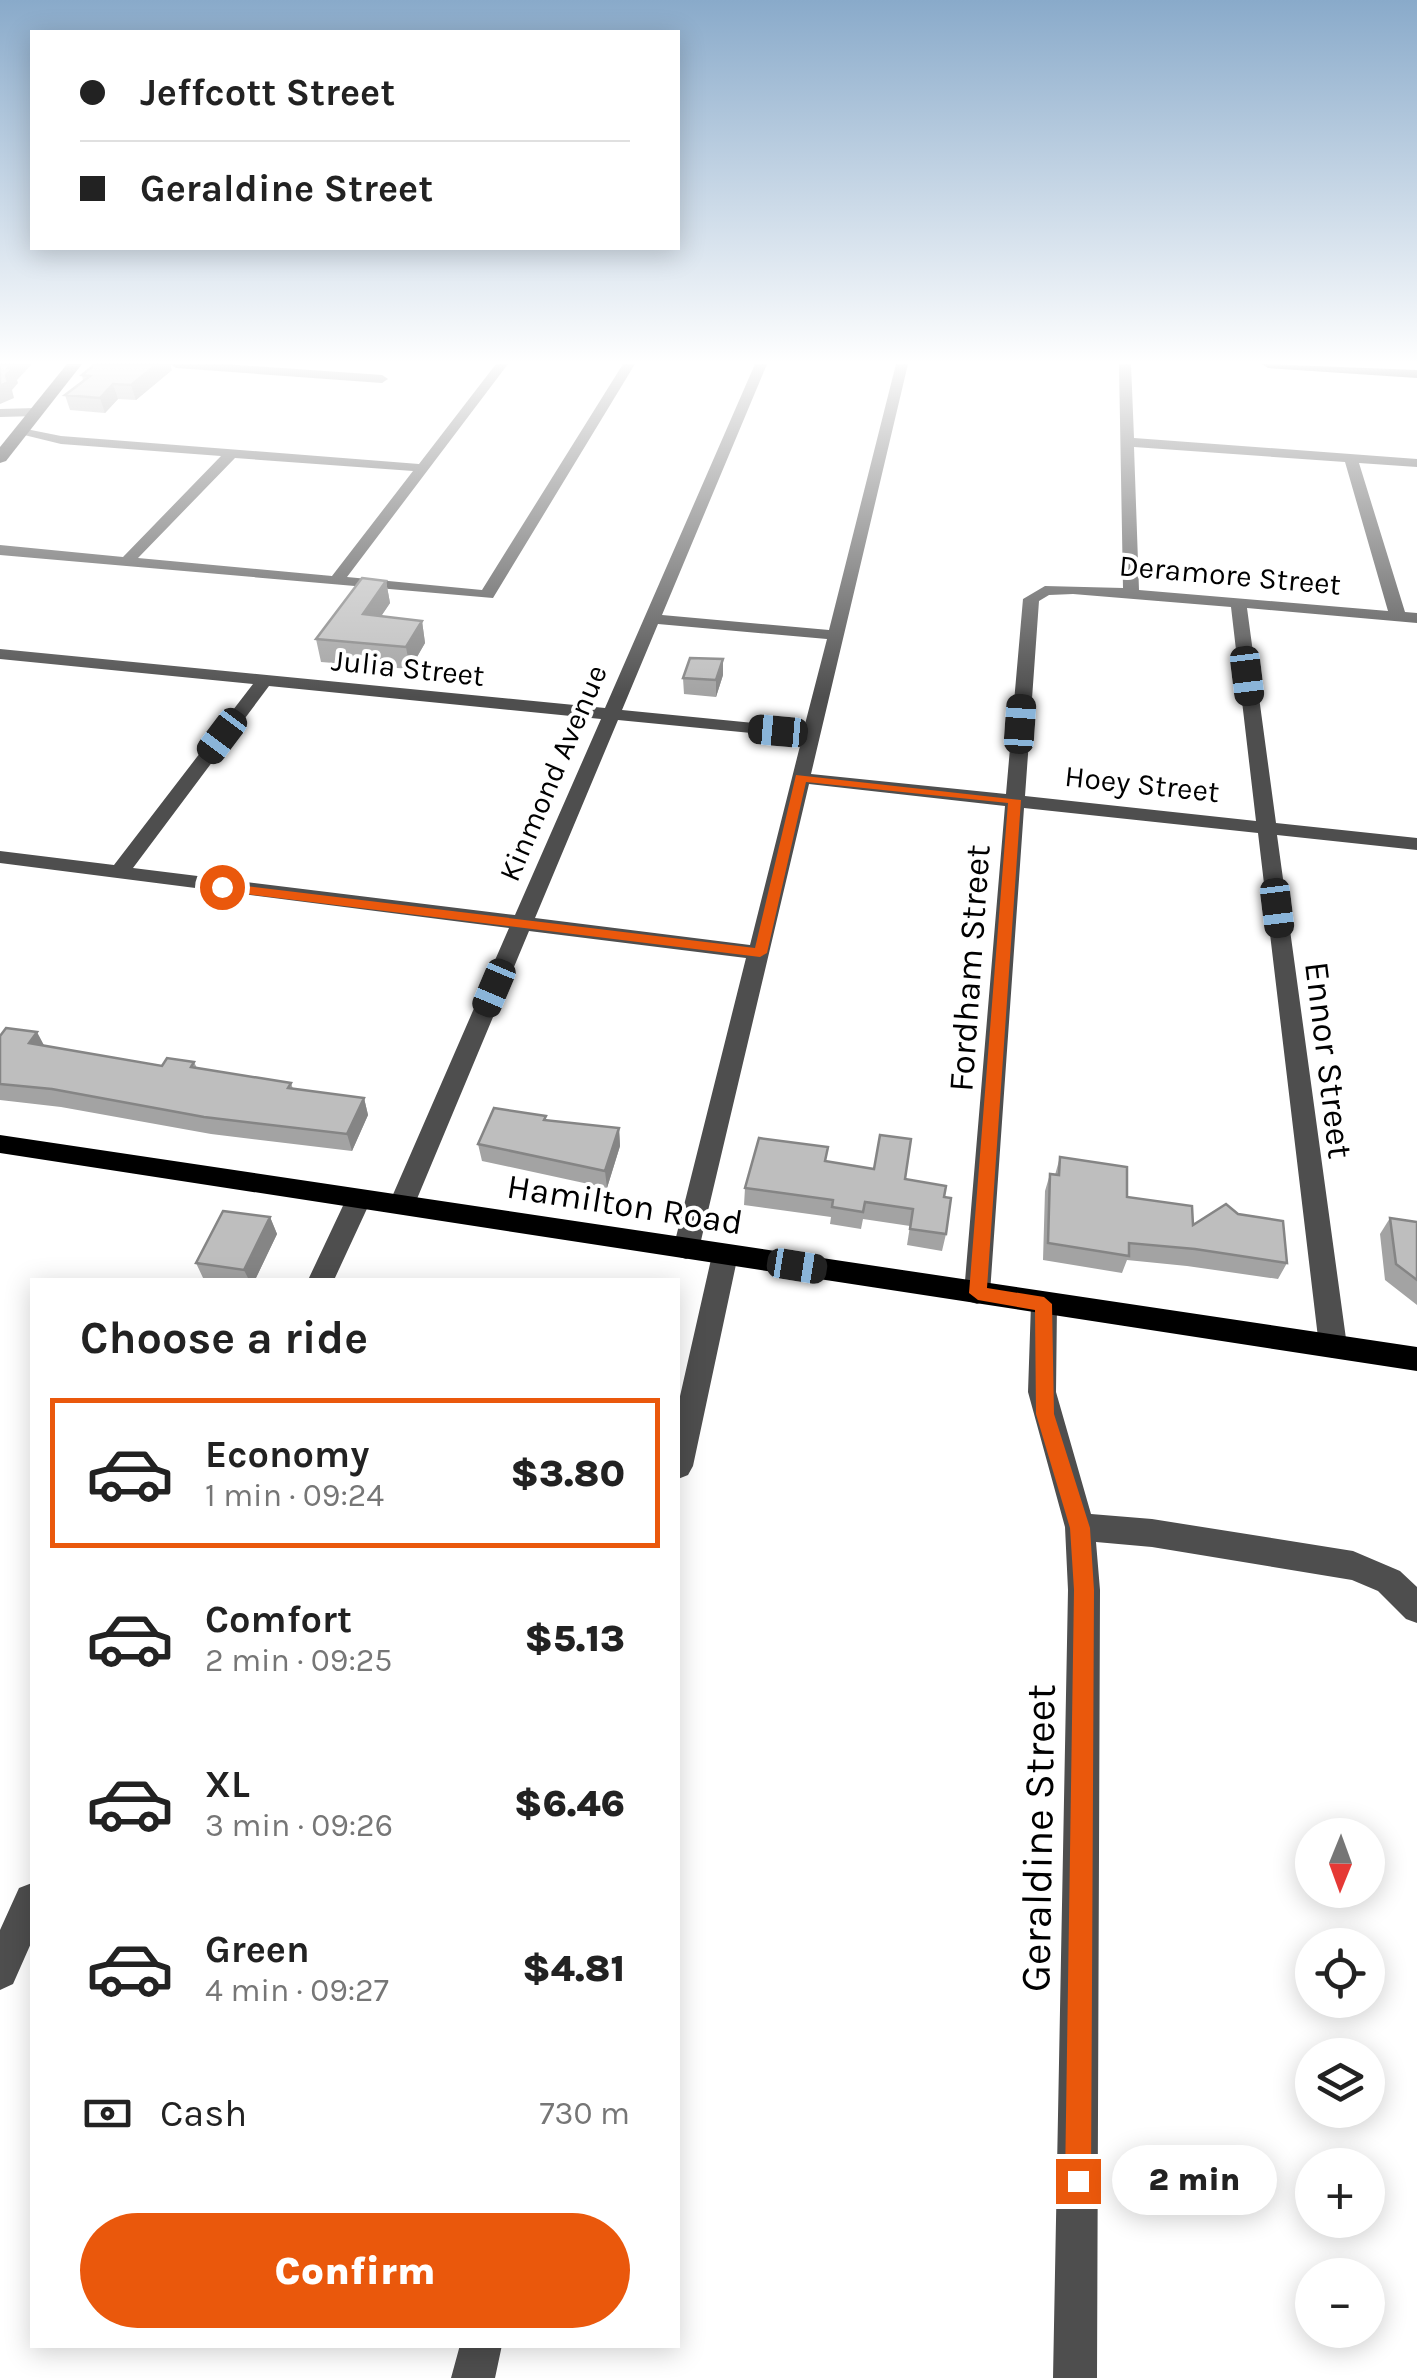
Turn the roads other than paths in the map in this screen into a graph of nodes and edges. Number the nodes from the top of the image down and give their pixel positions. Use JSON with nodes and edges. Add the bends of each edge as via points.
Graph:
{"nodes":[{"id":1,"x":211,"y":475,"type":"edge"},
{"id":2,"x":417,"y":475,"type":"edge"},
{"id":3,"x":562,"y":475,"type":"edge"},
{"id":4,"x":713,"y":475,"type":"edge"},
{"id":5,"x":875,"y":475,"type":"edge"},
{"id":6,"x":1128,"y":475,"type":"edge"},
{"id":7,"x":1356,"y":475,"type":"edge"},
{"id":8,"x":0,"y":550,"type":"edge"},
{"id":9,"x":126,"y":562,"type":"junction"},
{"id":10,"x":335,"y":582,"type":"junction"},
{"id":11,"x":1039,"y":592,"type":"joint"},
{"id":12,"x":1131,"y":594,"type":"junction"},
{"id":13,"x":1238,"y":603,"type":"junction"},
{"id":14,"x":1398,"y":616,"type":"junction"},
{"id":15,"x":1417,"y":618,"type":"edge"},
{"id":16,"x":651,"y":619,"type":"junction"},
{"id":17,"x":835,"y":635,"type":"junction"},
{"id":18,"x":0,"y":654,"type":"edge"},
{"id":19,"x":264,"y":681,"type":"junction"},
{"id":20,"x":611,"y":716,"type":"junction"},
{"id":21,"x":811,"y":734,"type":"junction"},
{"id":22,"x":801,"y":778,"type":"junction"},
{"id":23,"x":1014,"y":800,"type":"junction"},
{"id":24,"x":1267,"y":827,"type":"junction"},
{"id":25,"x":1417,"y":844,"type":"edge"},
{"id":26,"x":0,"y":858,"type":"edge"},
{"id":27,"x":118,"y":873,"type":"junction"},
{"id":28,"x":522,"y":923,"type":"junction"},
{"id":29,"x":760,"y":953,"type":"junction"},
{"id":30,"x":0,"y":1144,"type":"edge"},
{"id":31,"x":358,"y":1200,"type":"junction"},
{"id":32,"x":402,"y":1206,"type":"junction"},
{"id":33,"x":686,"y":1249,"type":"junction"},
{"id":34,"x":725,"y":1255,"type":"junction"},
{"id":35,"x":322,"y":1278,"type":"edge"},
{"id":36,"x":978,"y":1293,"type":"junction"},
{"id":37,"x":1044,"y":1304,"type":"junction"},
{"id":38,"x":1333,"y":1346,"type":"junction"},
{"id":39,"x":1417,"y":1359,"type":"edge"},
{"id":40,"x":680,"y":1457,"type":"edge"},
{"id":41,"x":1080,"y":1528,"type":"junction"},
{"id":42,"x":1417,"y":1608,"type":"edge"},
{"id":43,"x":30,"y":1905,"type":"edge"},
{"id":44,"x":0,"y":1971,"type":"edge"},
{"id":45,"x":480,"y":2348,"type":"edge"},
{"id":46,"x":473,"y":2378,"type":"edge"},
{"id":47,"x":1076,"y":2378,"type":"edge"}],
"edges":[{"from":1,"to":9,"type":"street"},
{"from":2,"to":10,"type":"street"},
{"from":3,"to":10,"type":"street","via":[[490,594]]},
{"from":4,"to":16,"type":"street","name":"Kinmond Avenue"},
{"from":5,"to":17,"type":"street"},
{"from":6,"to":12,"type":"street"},
{"from":7,"to":14,"type":"street"},
{"from":8,"to":9,"type":"street"},
{"from":9,"to":10,"type":"street"},
{"from":11,"to":12,"type":"street","name":"Deramore Street"},
{"from":11,"to":23,"type":"street","name":"Fordham Street","via":[[1028,609]]},
{"from":12,"to":13,"type":"street","name":"Deramore Street"},
{"from":13,"to":14,"type":"street","name":"Deramore Street"},
{"from":13,"to":24,"type":"street","name":"Ennor Street"},
{"from":14,"to":15,"type":"street","name":"Deramore Street"},
{"from":16,"to":17,"type":"street"},
{"from":16,"to":20,"type":"street","name":"Kinmond Avenue"},
{"from":17,"to":21,"type":"street"},
{"from":18,"to":19,"type":"street","name":"Julia Street"},
{"from":19,"to":20,"type":"street","name":"Julia Street"},
{"from":19,"to":27,"type":"street"},
{"from":20,"to":21,"type":"street","name":"Julia Street"},
{"from":20,"to":28,"type":"street","name":"Kinmond Avenue"},
{"from":21,"to":22,"type":"street"},
{"from":22,"to":23,"type":"street","name":"Hoey Street"},
{"from":22,"to":29,"type":"street"},
{"from":23,"to":24,"type":"street","name":"Hoey Street"},
{"from":23,"to":36,"type":"street","name":"Fordham Street"},
{"from":24,"to":25,"type":"street","name":"Hoey Street"},
{"from":24,"to":38,"type":"street","name":"Ennor Street"},
{"from":26,"to":27,"type":"street"},
{"from":27,"to":28,"type":"street"},
{"from":28,"to":29,"type":"street"},
{"from":28,"to":32,"type":"street","name":"Kinmond Avenue"},
{"from":29,"to":33,"type":"street"},
{"from":30,"to":31,"type":"main road","name":"Hamilton Road"},
{"from":31,"to":32,"type":"main road","name":"Hamilton Road"},
{"from":31,"to":35,"type":"street"},
{"from":32,"to":33,"type":"main road","name":"Hamilton Road"},
{"from":33,"to":34,"type":"main road","name":"Hamilton Road"},
{"from":34,"to":36,"type":"main road","name":"Hamilton Road"},
{"from":34,"to":40,"type":"street"},
{"from":36,"to":37,"type":"main road","name":"Hamilton Road"},
{"from":37,"to":38,"type":"main road","name":"Hamilton Road"},
{"from":37,"to":41,"type":"street","name":"Geraldine Street","via":[[1045,1414]]},
{"from":38,"to":39,"type":"main road","name":"Hamilton Road"},
{"from":41,"to":42,"type":"street","via":[[1353,1566],[1388,1581]]},
{"from":41,"to":47,"type":"street","name":"Geraldine Street"},
{"from":43,"to":44,"type":"street"},
{"from":45,"to":46,"type":"street"}]}
